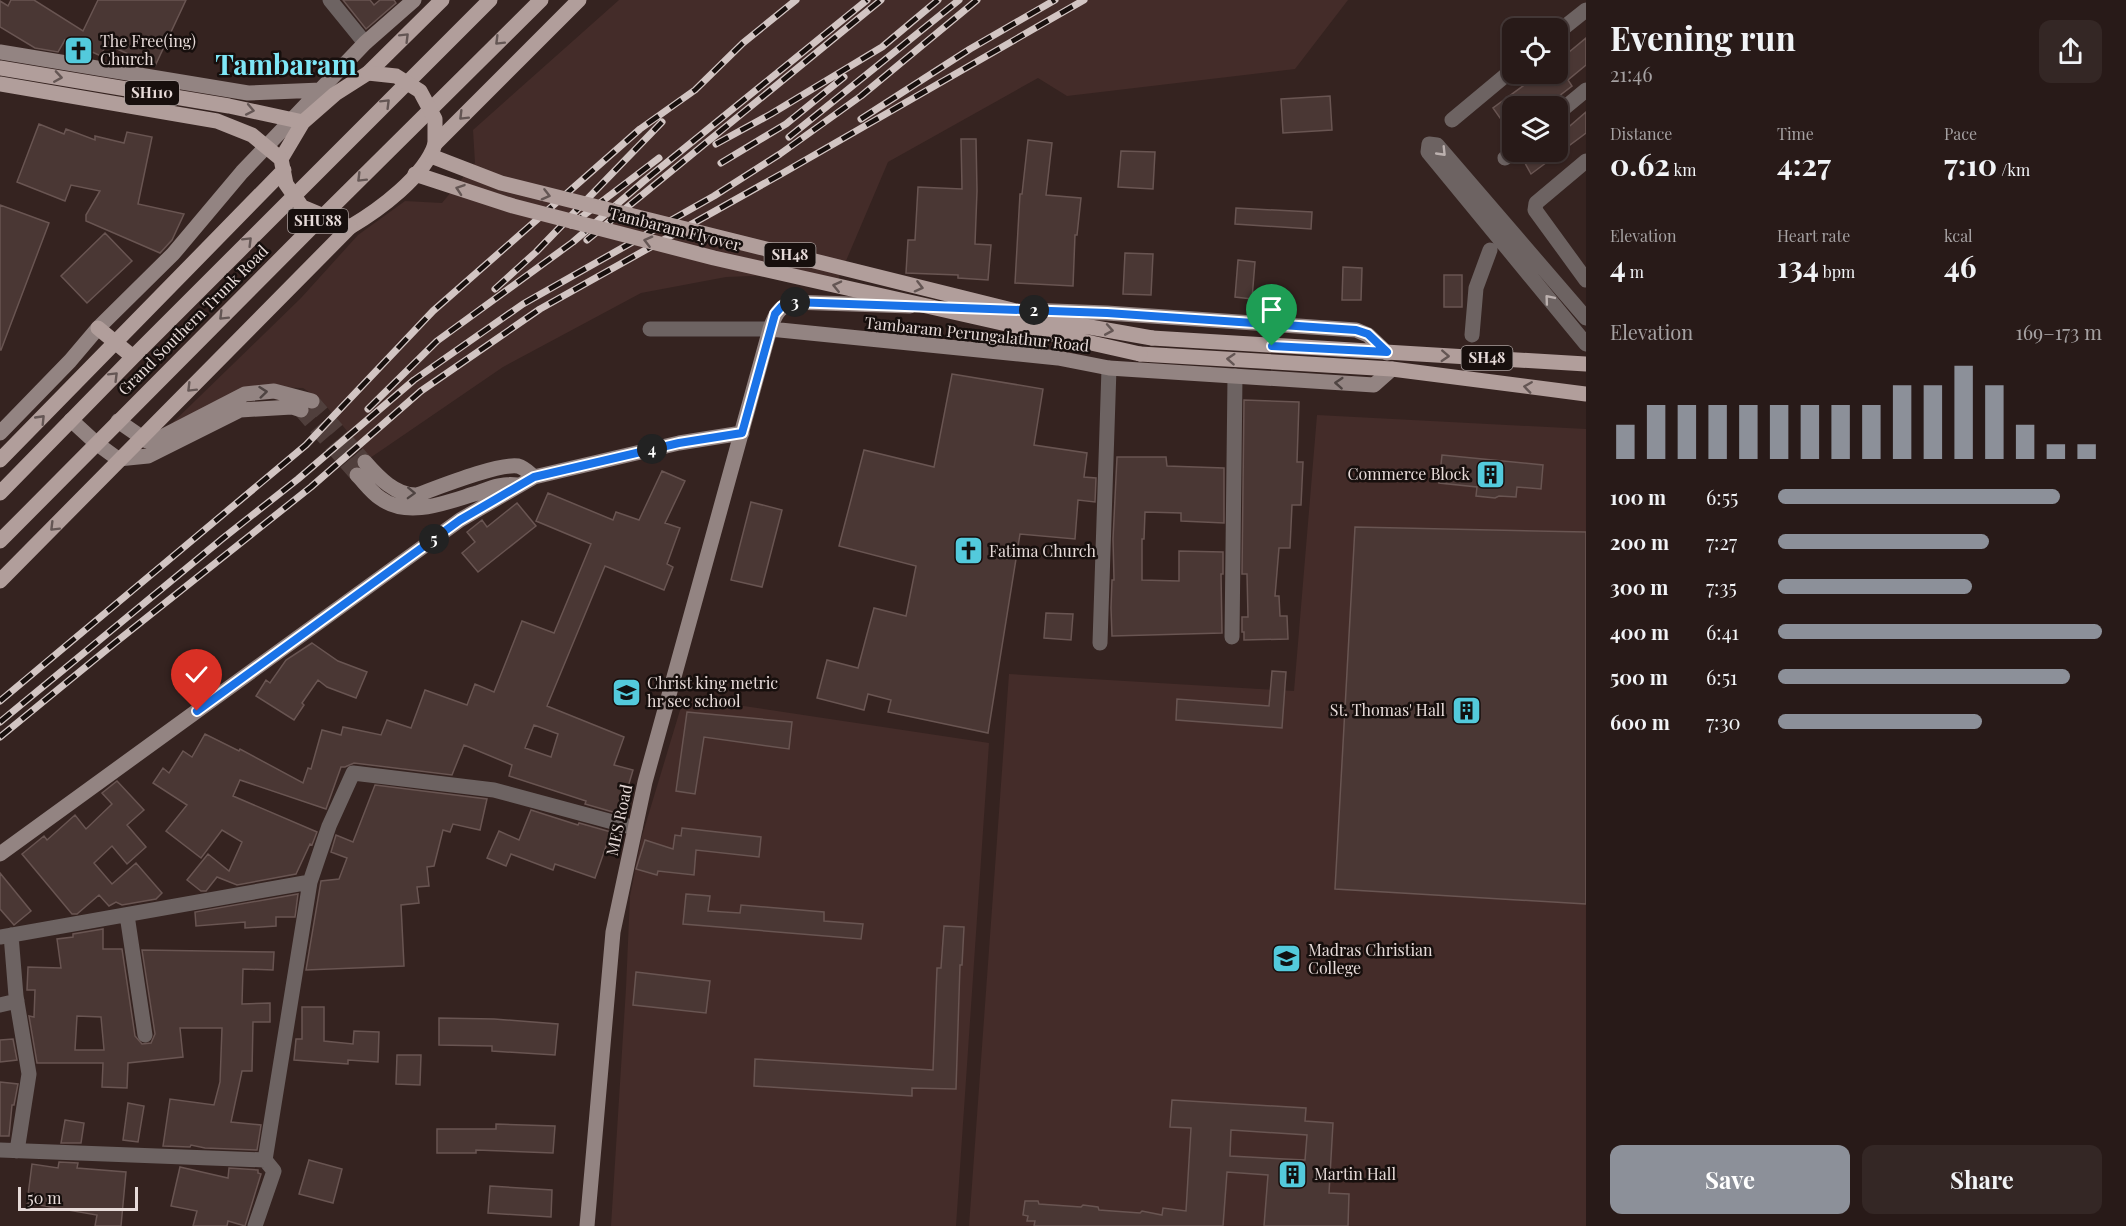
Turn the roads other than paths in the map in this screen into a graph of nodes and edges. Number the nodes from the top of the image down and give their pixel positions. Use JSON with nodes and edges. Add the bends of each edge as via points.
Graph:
{"nodes":[{"id":1,"x":330,"y":0,"type":"edge"},
{"id":2,"x":414,"y":0,"type":"edge"},
{"id":3,"x":442,"y":0,"type":"edge"},
{"id":4,"x":490,"y":0,"type":"edge"},
{"id":5,"x":541,"y":0,"type":"edge"},
{"id":6,"x":579,"y":0,"type":"edge"},
{"id":7,"x":1586,"y":10,"type":"edge"},
{"id":8,"x":1568,"y":24,"type":"edge"},
{"id":9,"x":365,"y":43,"type":"junction"},
{"id":10,"x":0,"y":52,"type":"edge"},
{"id":11,"x":0,"y":68,"type":"edge"},
{"id":12,"x":368,"y":73,"type":"junction"},
{"id":13,"x":1502,"y":78,"type":"edge"},
{"id":14,"x":0,"y":84,"type":"edge"},
{"id":15,"x":321,"y":90,"type":"junction"},
{"id":16,"x":1586,"y":90,"type":"edge"},
{"id":17,"x":1568,"y":105,"type":"edge"},
{"id":18,"x":1452,"y":120,"type":"dead end"},
{"id":19,"x":303,"y":122,"type":"junction"},
{"id":20,"x":433,"y":150,"type":"junction"},
{"id":21,"x":1586,"y":160,"type":"edge"},
{"id":22,"x":282,"y":164,"type":"junction"},
{"id":23,"x":415,"y":174,"type":"junction"},
{"id":24,"x":350,"y":227,"type":"junction"},
{"id":25,"x":1490,"y":250,"type":"dead end"},
{"id":26,"x":1586,"y":280,"type":"edge"},
{"id":27,"x":1586,"y":318,"type":"edge"},
{"id":28,"x":98,"y":328,"type":"junction"},
{"id":29,"x":650,"y":329,"type":"dead end"},
{"id":30,"x":770,"y":329,"type":"junction"},
{"id":31,"x":1472,"y":335,"type":"dead end"},
{"id":32,"x":1586,"y":344,"type":"edge"},
{"id":33,"x":1387,"y":352,"type":"junction"},
{"id":34,"x":133,"y":357,"type":"junction"},
{"id":35,"x":1586,"y":364,"type":"edge"},
{"id":36,"x":1109,"y":368,"type":"junction"},
{"id":37,"x":1392,"y":369,"type":"junction"},
{"id":38,"x":1235,"y":375,"type":"junction"},
{"id":39,"x":1586,"y":394,"type":"edge"},
{"id":40,"x":71,"y":420,"type":"junction"},
{"id":41,"x":118,"y":421,"type":"junction"},
{"id":42,"x":742,"y":433,"type":"junction"},
{"id":43,"x":0,"y":434,"type":"edge"},
{"id":44,"x":96,"y":443,"type":"junction"},
{"id":45,"x":0,"y":460,"type":"edge"},
{"id":46,"x":534,"y":477,"type":"junction"},
{"id":47,"x":520,"y":485,"type":"junction"},
{"id":48,"x":0,"y":493,"type":"edge"},
{"id":49,"x":0,"y":541,"type":"edge"},
{"id":50,"x":0,"y":581,"type":"edge"},
{"id":51,"x":1232,"y":637,"type":"dead end"},
{"id":52,"x":1100,"y":643,"type":"dead end"},
{"id":53,"x":635,"y":828,"type":"junction"},
{"id":54,"x":0,"y":854,"type":"edge"},
{"id":55,"x":310,"y":882,"type":"junction"},
{"id":56,"x":127,"y":915,"type":"junction"},
{"id":57,"x":5,"y":936,"type":"edge"},
{"id":58,"x":17,"y":1001,"type":"junction"},
{"id":59,"x":0,"y":1005,"type":"edge"},
{"id":60,"x":145,"y":1035,"type":"dead end"},
{"id":61,"x":0,"y":1150,"type":"edge"},
{"id":62,"x":17,"y":1151,"type":"junction"},
{"id":63,"x":266,"y":1160,"type":"junction"},
{"id":64,"x":255,"y":1226,"type":"edge"},
{"id":65,"x":588,"y":1226,"type":"edge"}],
"edges":[{"from":1,"to":9,"type":"street"},
{"from":2,"to":9,"type":"street"},
{"from":12,"to":3,"type":"main road","one_way":true},
{"from":34,"to":4,"type":"main road","name":"Grand Southern Trunk Road","number":"SHU88","one_way":true},
{"from":5,"to":41,"type":"main road","name":"Grand Southern Trunk Road","number":"SHU88","one_way":true},
{"from":6,"to":20,"type":"main road","one_way":true},
{"from":7,"to":8,"type":"street"},
{"from":9,"to":15,"type":"street"},
{"from":10,"to":15,"type":"street","via":[[248,93]]},
{"from":11,"to":19,"type":"main road","number":"SH110","one_way":true,"bridge":true},
{"from":12,"to":19,"type":"main road"},
{"from":12,"to":20,"type":"main road","bridge":true,"via":[[396,76],[420,91],[435,119]]},
{"from":13,"to":18,"type":"street"},
{"from":14,"to":22,"type":"main road","number":"SH110","bridge":true,"via":[[217,120],[252,135]]},
{"from":15,"to":28,"type":"street","via":[[242,172],[173,254]]},
{"from":16,"to":17,"type":"street"},
{"from":19,"to":22,"type":"main road"},
{"from":20,"to":23,"type":"main road"},
{"from":20,"to":33,"type":"main road","name":"Tambaram Flyover","number":"SH48","one_way":true,"bridge":true,"via":[[501,183],[1056,321],[1152,338]]},
{"from":21,"to":26,"type":"street","via":[[1536,203],[1535,210]]},
{"from":22,"to":24,"type":"main road","bridge":true,"via":[[286,184],[302,207]]},
{"from":45,"to":22,"type":"main road","one_way":true,"bridge":true},
{"from":23,"to":24,"type":"main road","via":[[397,195]]},
{"from":37,"to":23,"type":"main road","name":"Tambaram Flyover","number":"SH48","one_way":true,"bridge":true,"via":[[1140,354],[714,258],[513,206]]},
{"from":24,"to":50,"type":"main road","one_way":true,"bridge":true},
{"from":25,"to":31,"type":"street","via":[[1476,288]]},
{"from":32,"to":27,"type":"street","one_way":true,"via":[[1428,153],[1429,144],[1437,145]]},
{"from":28,"to":34,"type":"main road"},
{"from":28,"to":43,"type":"street"},
{"from":29,"to":30,"type":"street"},
{"from":30,"to":33,"type":"street","via":[[775,314],[792,302],[1083,312],[1356,330],[1368,334]]},
{"from":30,"to":36,"type":"street","name":"Tambaram Perungalathur Road","via":[[1058,358]]},
{"from":30,"to":42,"type":"street"},
{"from":33,"to":35,"type":"main road","number":"SH48","one_way":true},
{"from":40,"to":34,"type":"main road","name":"Grand Southern Trunk Road","number":"SHU88","one_way":true},
{"from":36,"to":38,"type":"street","name":"Tambaram Perungalathur Road"},
{"from":36,"to":52,"type":"street"},
{"from":37,"to":38,"type":"street","name":"Tambaram Perungalathur Road","one_way":true,"via":[[1374,385]]},
{"from":39,"to":37,"type":"main road","number":"SH48","one_way":true},
{"from":38,"to":51,"type":"street"},
{"from":40,"to":44,"type":"street"},
{"from":40,"to":48,"type":"main road","name":"Grand Southern Trunk Road","number":"SHU88"},
{"from":41,"to":44,"type":"main road","name":"Grand Southern Trunk Road","number":"SHU88"},
{"from":41,"to":44,"type":"street","one_way":true,"via":[[153,441],[245,394],[274,391],[306,405],[240,410],[148,456],[118,459]]},
{"from":42,"to":46,"type":"street","via":[[679,443]]},
{"from":42,"to":53,"type":"street","name":"MES Road"},
{"from":44,"to":49,"type":"main road","name":"Grand Southern Trunk Road","number":"SHU88"},
{"from":46,"to":47,"type":"street"},
{"from":47,"to":46,"type":"street","one_way":true,"via":[[504,484],[450,502],[408,510],[379,498],[361,468],[409,495],[512,466],[522,467]]},
{"from":47,"to":54,"type":"street","via":[[460,520]]},
{"from":53,"to":55,"type":"street","via":[[494,790],[353,774],[329,826]]},
{"from":53,"to":65,"type":"street","name":"MES Road","via":[[613,932]]},
{"from":55,"to":56,"type":"street"},
{"from":55,"to":63,"type":"street"},
{"from":56,"to":57,"type":"street"},
{"from":56,"to":60,"type":"street"},
{"from":57,"to":58,"type":"street"},
{"from":58,"to":59,"type":"street"},
{"from":58,"to":62,"type":"street","via":[[29,1074]]},
{"from":61,"to":62,"type":"street"},
{"from":62,"to":63,"type":"street"},
{"from":63,"to":64,"type":"street","via":[[274,1171]]}]}
